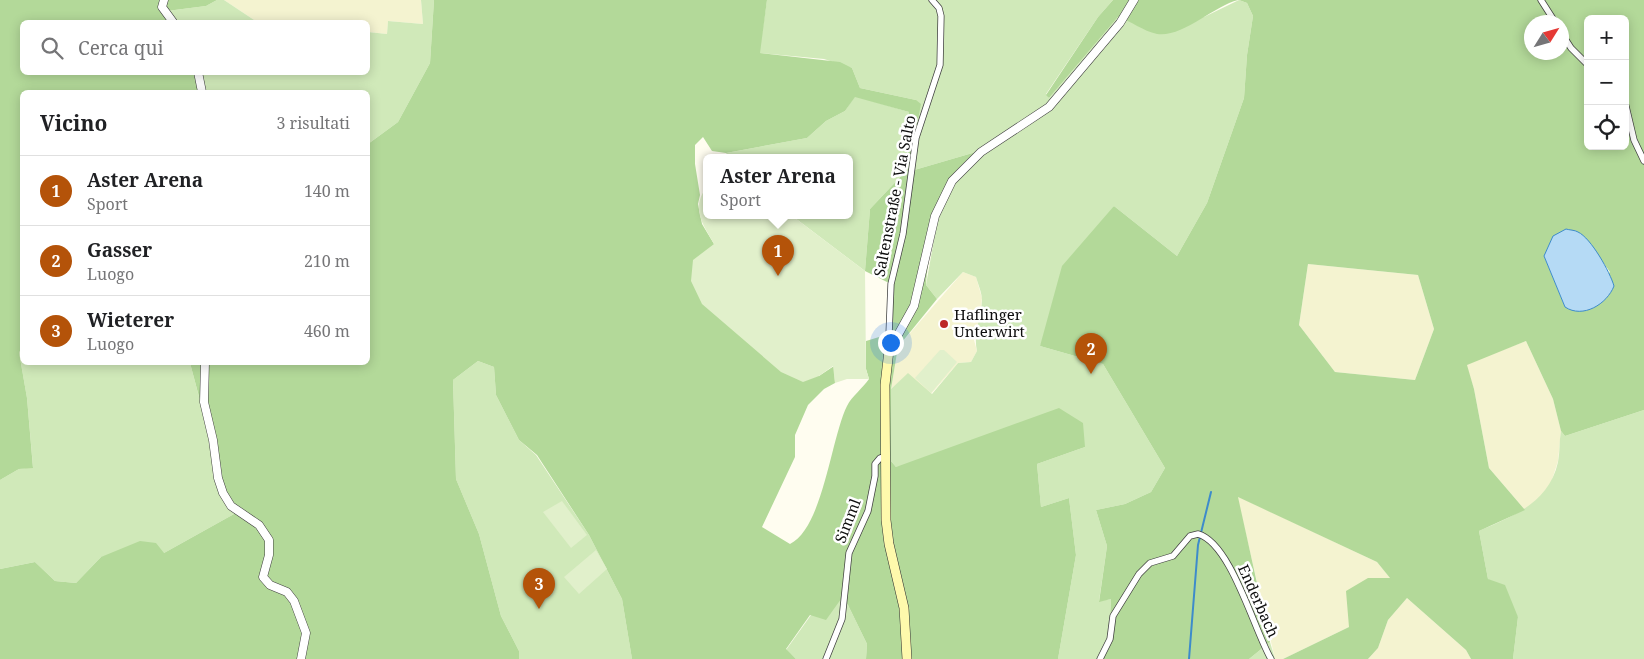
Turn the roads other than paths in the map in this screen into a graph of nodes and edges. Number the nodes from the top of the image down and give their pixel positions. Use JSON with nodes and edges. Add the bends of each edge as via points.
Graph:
{"nodes":[{"id":1,"x":164,"y":0,"type":"edge"},
{"id":2,"x":932,"y":0,"type":"edge"},
{"id":3,"x":1134,"y":0,"type":"edge"},
{"id":4,"x":1541,"y":0,"type":"edge"},
{"id":5,"x":1550,"y":15,"type":"edge"},
{"id":6,"x":171,"y":20,"type":"edge"},
{"id":7,"x":1569,"y":45,"type":"edge"},
{"id":8,"x":1584,"y":61,"type":"edge"},
{"id":9,"x":199,"y":75,"type":"edge"},
{"id":10,"x":202,"y":90,"type":"edge"},
{"id":11,"x":1626,"y":105,"type":"edge"},
{"id":12,"x":1644,"y":161,"type":"edge"},
{"id":13,"x":894,"y":342,"type":"junction"},
{"id":14,"x":205,"y":365,"type":"edge"},
{"id":15,"x":886,"y":456,"type":"junction"},
{"id":16,"x":301,"y":659,"type":"edge"},
{"id":17,"x":826,"y":659,"type":"edge"},
{"id":18,"x":907,"y":659,"type":"edge"},
{"id":19,"x":1100,"y":659,"type":"edge"},
{"id":20,"x":1271,"y":659,"type":"edge"}],
"edges":[{"from":1,"to":6,"type":"street","via":[[162,8]]},
{"from":2,"to":13,"type":"street","name":"Saltenstraße - Via Salto","via":[[940,8],[942,16],[940,65],[916,138],[903,234],[891,284],[889,334]]},
{"from":3,"to":13,"type":"street","via":[[1120,23],[1049,107],[981,152],[952,181],[935,216],[914,306]]},
{"from":4,"to":5,"type":"street"},
{"from":7,"to":8,"type":"street"},
{"from":9,"to":10,"type":"street"},
{"from":11,"to":12,"type":"street","via":[[1633,136]]},
{"from":13,"to":15,"type":"main road","via":[[889,350],[885,384]]},
{"from":14,"to":16,"type":"street","via":[[204,402],[221,487],[231,506],[267,534],[270,549],[263,577],[270,585],[287,592],[294,601],[306,633]]},
{"from":15,"to":17,"type":"street","name":"Simml","via":[[875,464],[876,476],[868,511],[849,553],[842,619]]},
{"from":15,"to":18,"type":"main road","via":[[888,536],[904,608]]},
{"from":19,"to":20,"type":"street","name":"Enderbach","via":[[1110,640],[1113,616],[1146,566],[1173,556],[1190,536],[1198,534],[1214,544],[1234,574]]}]}
